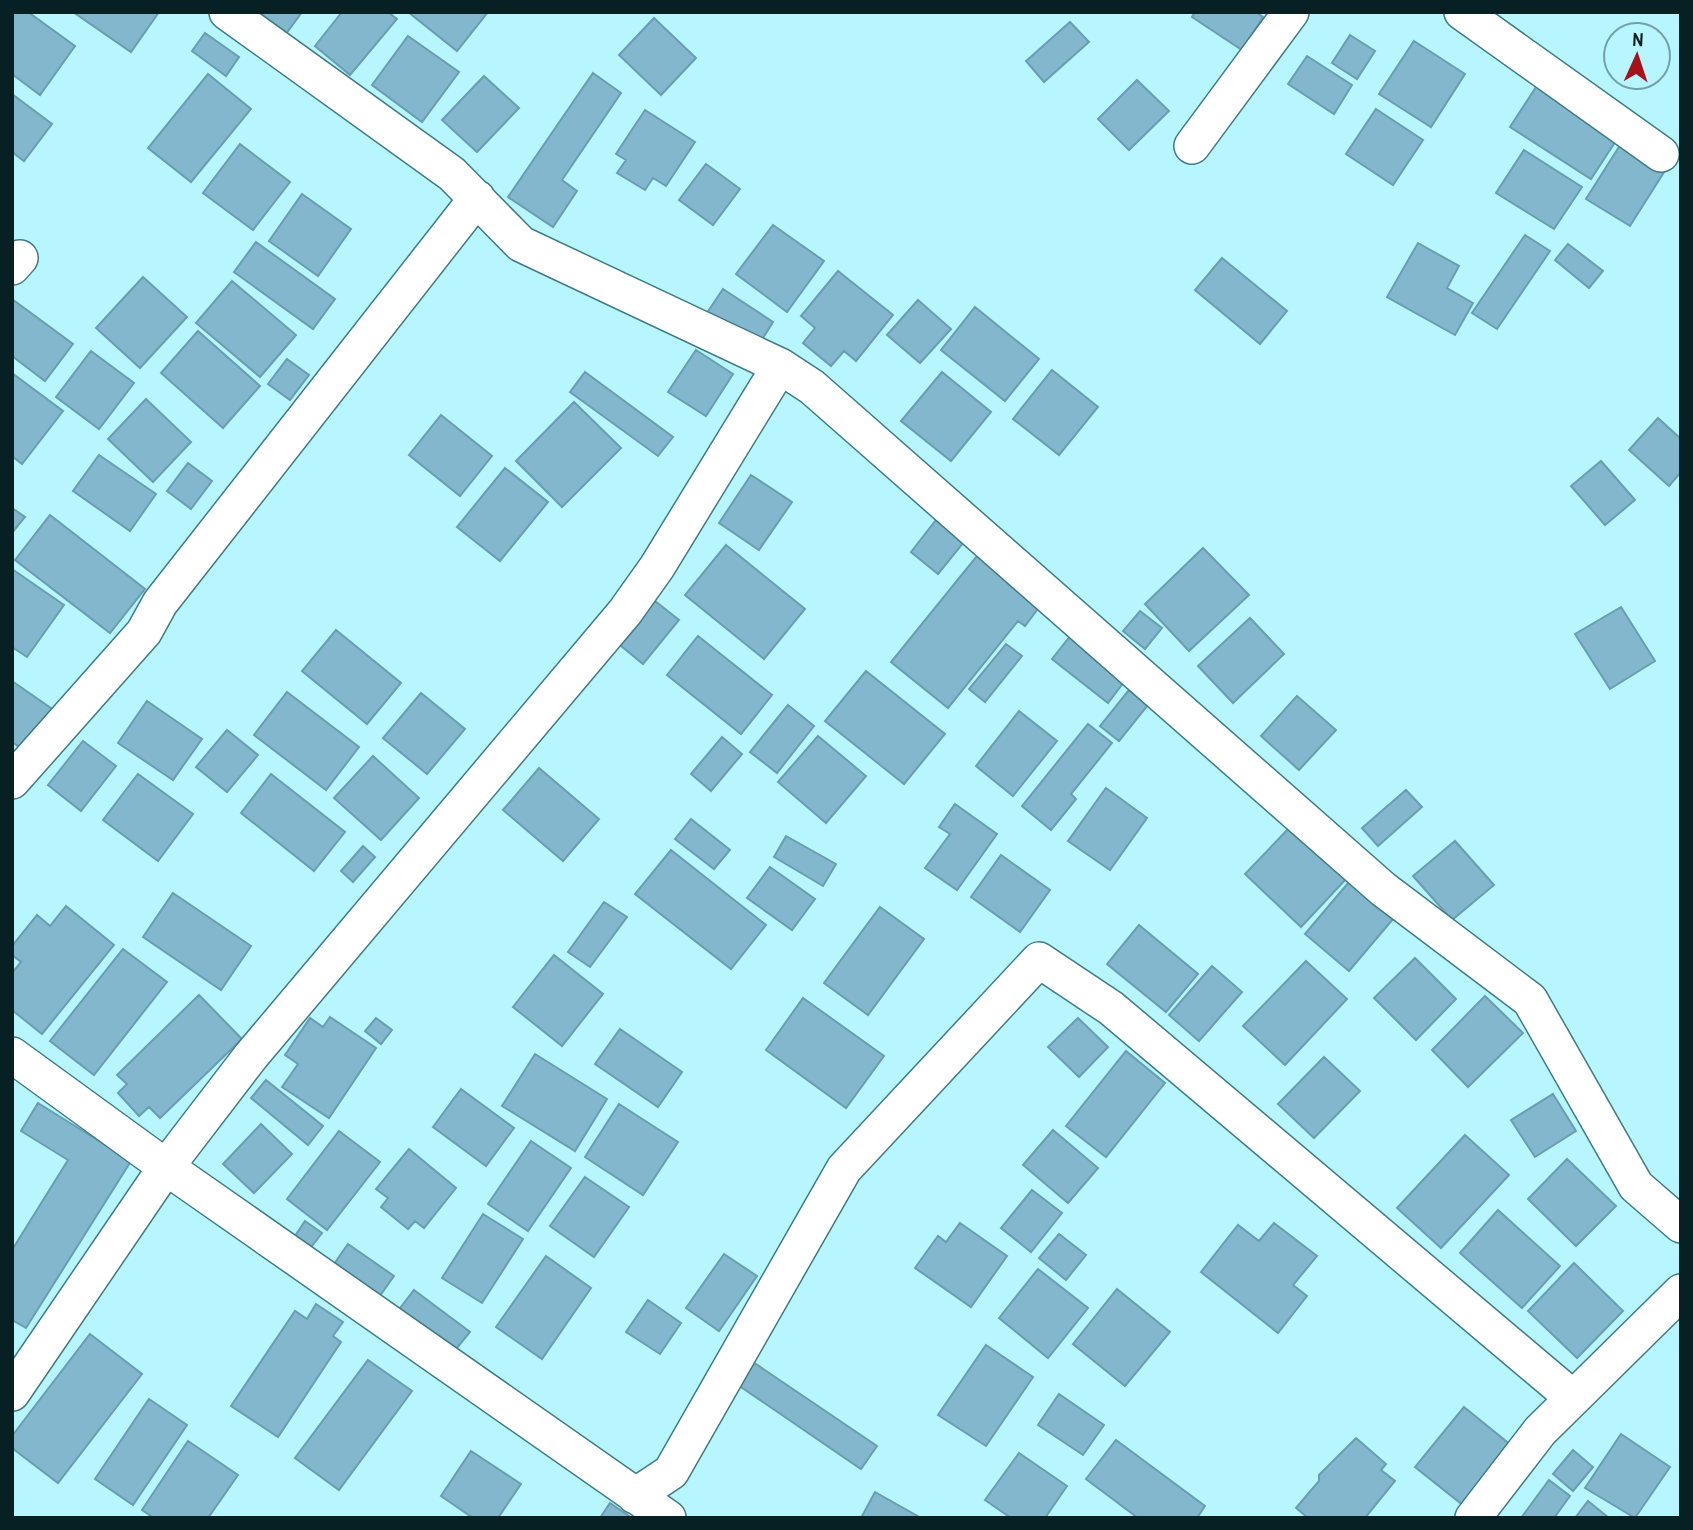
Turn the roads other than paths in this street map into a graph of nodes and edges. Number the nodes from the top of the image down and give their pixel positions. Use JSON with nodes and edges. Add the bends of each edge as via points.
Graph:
{"nodes":[{"id":1,"x":227,"y":12,"type":"edge"},
{"id":2,"x":1291,"y":12,"type":"edge"},
{"id":3,"x":1462,"y":12,"type":"edge"},
{"id":4,"x":1192,"y":146,"type":"dead end"},
{"id":5,"x":1661,"y":153,"type":"dead end"},
{"id":6,"x":477,"y":198,"type":"junction"},
{"id":7,"x":780,"y":366,"type":"junction"},
{"id":8,"x":12,"y":781,"type":"edge"},
{"id":9,"x":12,"y":1055,"type":"edge"},
{"id":10,"x":166,"y":1167,"type":"junction"},
{"id":11,"x":1681,"y":1225,"type":"edge"},
{"id":12,"x":1681,"y":1292,"type":"edge"},
{"id":13,"x":12,"y":1393,"type":"edge"},
{"id":14,"x":1573,"y":1398,"type":"junction"},
{"id":15,"x":635,"y":1496,"type":"junction"},
{"id":16,"x":668,"y":1518,"type":"edge"},
{"id":17,"x":1473,"y":1518,"type":"edge"}],
"edges":[{"from":1,"to":6,"type":"street","via":[[452,174]]},
{"from":2,"to":4,"type":"street"},
{"from":3,"to":5,"type":"street"},
{"from":6,"to":7,"type":"street","via":[[521,244]]},
{"from":6,"to":8,"type":"street","via":[[160,603],[144,632]]},
{"from":7,"to":10,"type":"street","via":[[625,612],[251,1056]]},
{"from":7,"to":11,"type":"street","via":[[812,387],[1383,889],[1530,1000],[1636,1186]]},
{"from":9,"to":10,"type":"street"},
{"from":10,"to":13,"type":"street"},
{"from":10,"to":15,"type":"street"},
{"from":12,"to":14,"type":"street"},
{"from":14,"to":15,"type":"street","via":[[1111,1008],[1039,960],[844,1169],[671,1472]]},
{"from":14,"to":17,"type":"street","via":[[1539,1431]]},
{"from":15,"to":16,"type":"street"}]}
